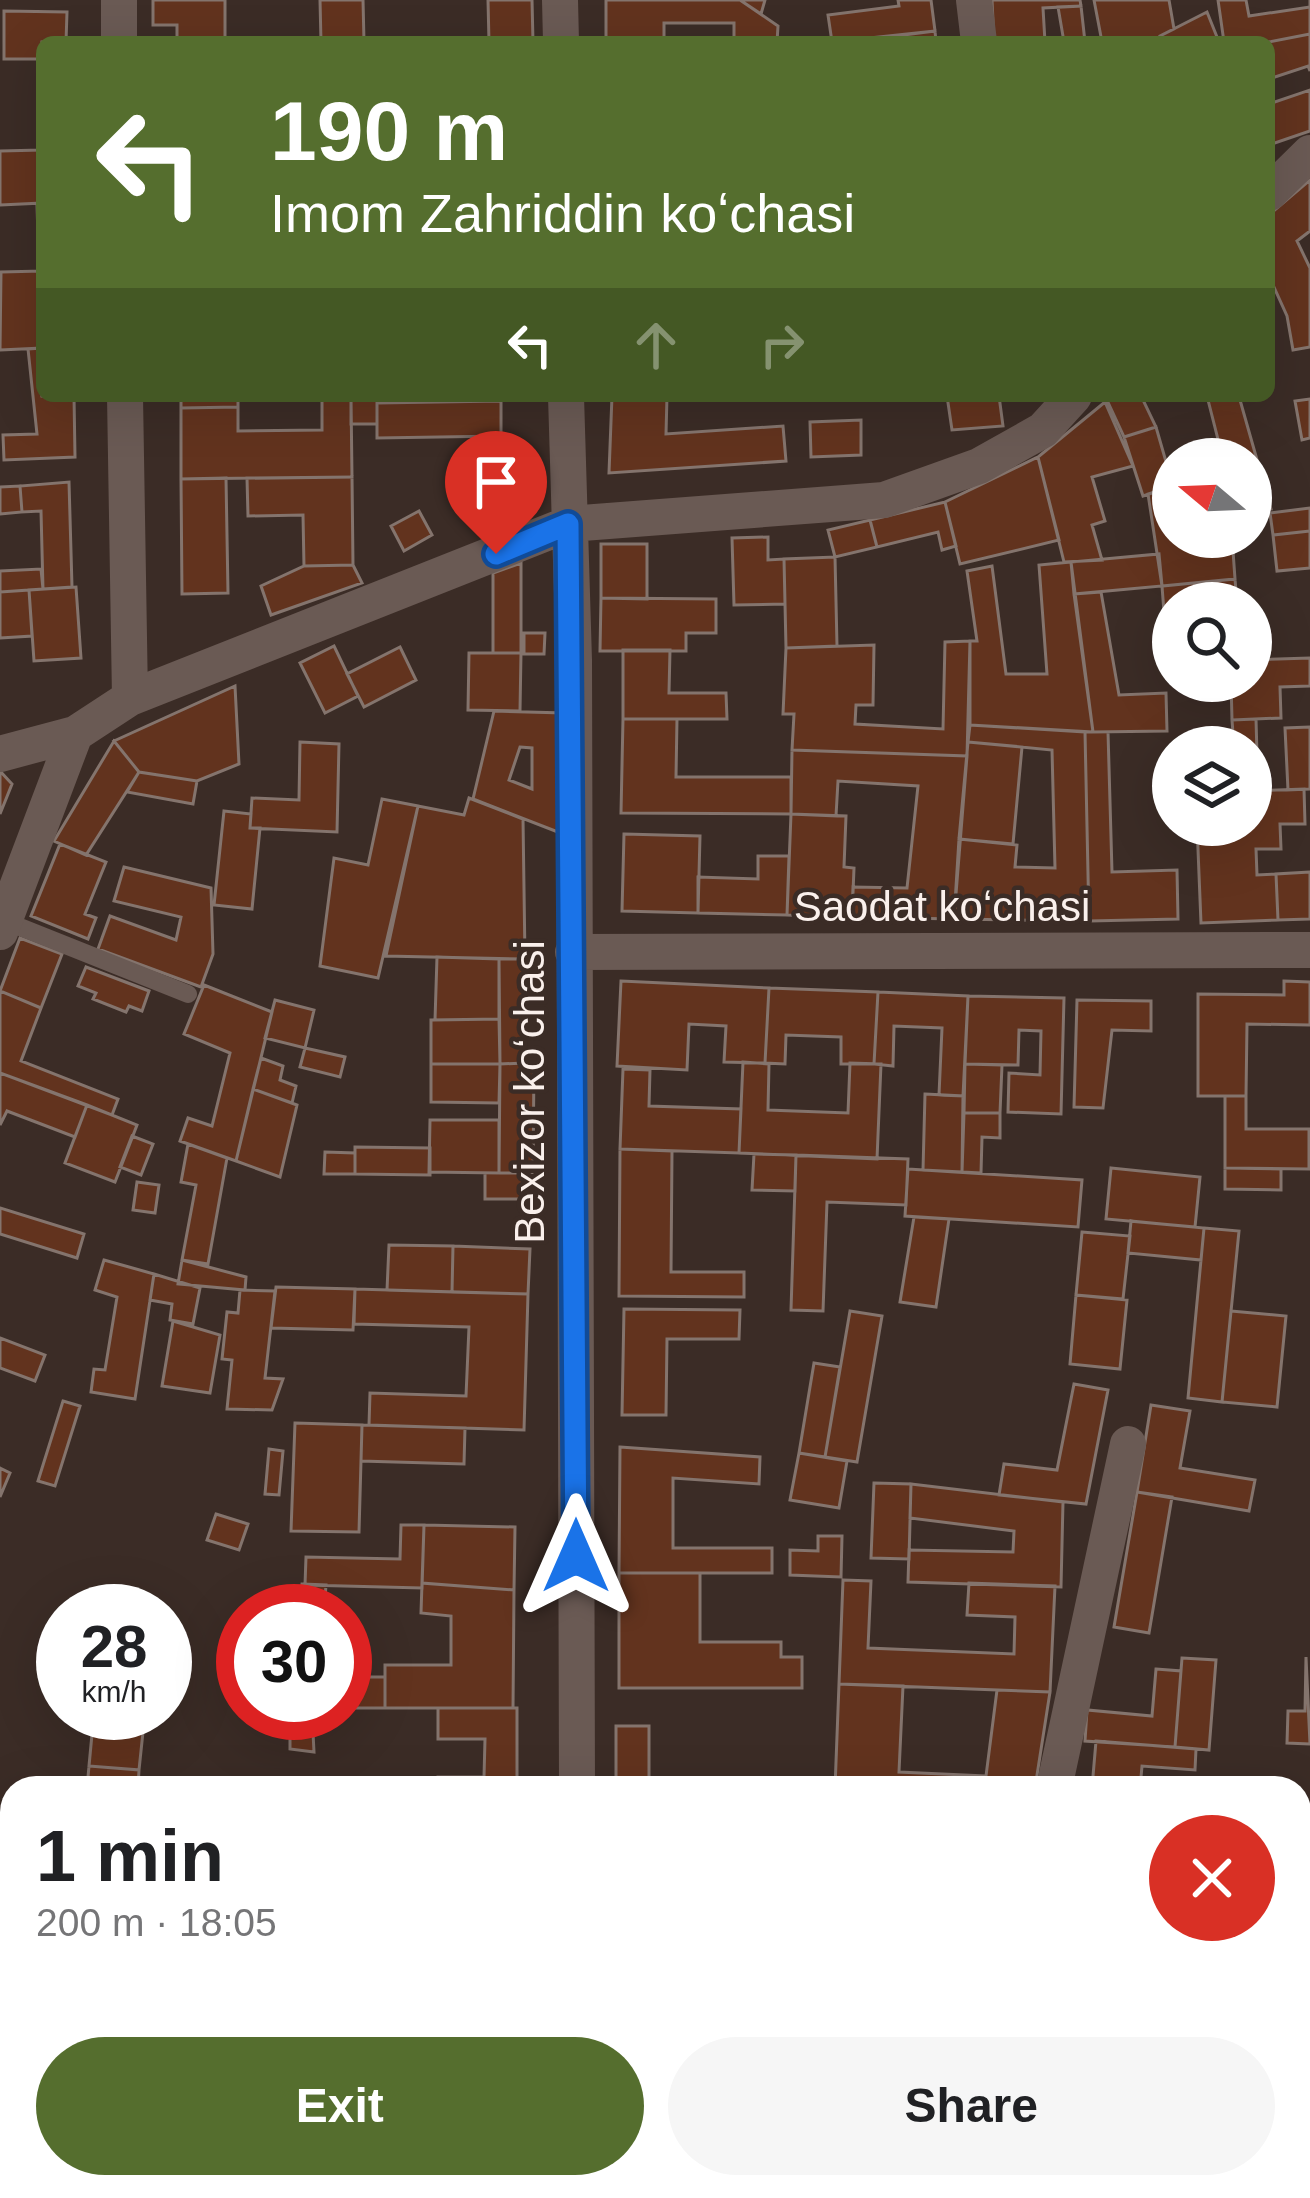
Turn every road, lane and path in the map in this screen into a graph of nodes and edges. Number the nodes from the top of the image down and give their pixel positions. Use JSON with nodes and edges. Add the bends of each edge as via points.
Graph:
{"nodes":[{"id":1,"x":118,"y":0,"type":"edge"},
{"id":2,"x":560,"y":0,"type":"edge"},
{"id":3,"x":974,"y":0,"type":"edge"},
{"id":4,"x":119,"y":36,"type":"edge"},
{"id":5,"x":561,"y":36,"type":"edge"},
{"id":6,"x":978,"y":36,"type":"edge"},
{"id":7,"x":1310,"y":153,"type":"edge"},
{"id":8,"x":1275,"y":187,"type":"edge"},
{"id":9,"x":125,"y":402,"type":"edge"},
{"id":10,"x":566,"y":402,"type":"edge"},
{"id":11,"x":1039,"y":413,"type":"edge"},
{"id":12,"x":568,"y":524,"type":"junction"},
{"id":13,"x":130,"y":698,"type":"junction"},
{"id":14,"x":75,"y":734,"type":"junction"},
{"id":15,"x":0,"y":754,"type":"edge"},
{"id":16,"x":2,"y":926,"type":"edge"},
{"id":17,"x":1310,"y":950,"type":"edge"},
{"id":18,"x":573,"y":952,"type":"junction"},
{"id":19,"x":188,"y":994,"type":"dead end"},
{"id":20,"x":1128,"y":1444,"type":"dead end"},
{"id":21,"x":577,"y":1776,"type":"edge"},
{"id":22,"x":1057,"y":1776,"type":"edge"}],
"edges":[{"from":1,"to":4,"type":"street"},
{"from":2,"to":5,"type":"street"},
{"from":3,"to":6,"type":"street"},
{"from":7,"to":8,"type":"street"},
{"from":9,"to":13,"type":"street"},
{"from":10,"to":12,"type":"street","name":"Bexizor koʻchasi"},
{"from":11,"to":12,"type":"street","via":[[979,466],[884,500]]},
{"from":12,"to":13,"type":"street"},
{"from":12,"to":18,"type":"street","name":"Bexizor koʻchasi"},
{"from":13,"to":14,"type":"street"},
{"from":14,"to":15,"type":"street"},
{"from":14,"to":16,"type":"street"},
{"from":16,"to":19,"type":"lane"},
{"from":17,"to":18,"type":"street","name":"Saodat koʻchasi"},
{"from":18,"to":21,"type":"street","name":"Bexizor koʻchasi"},
{"from":20,"to":22,"type":"street"}]}
